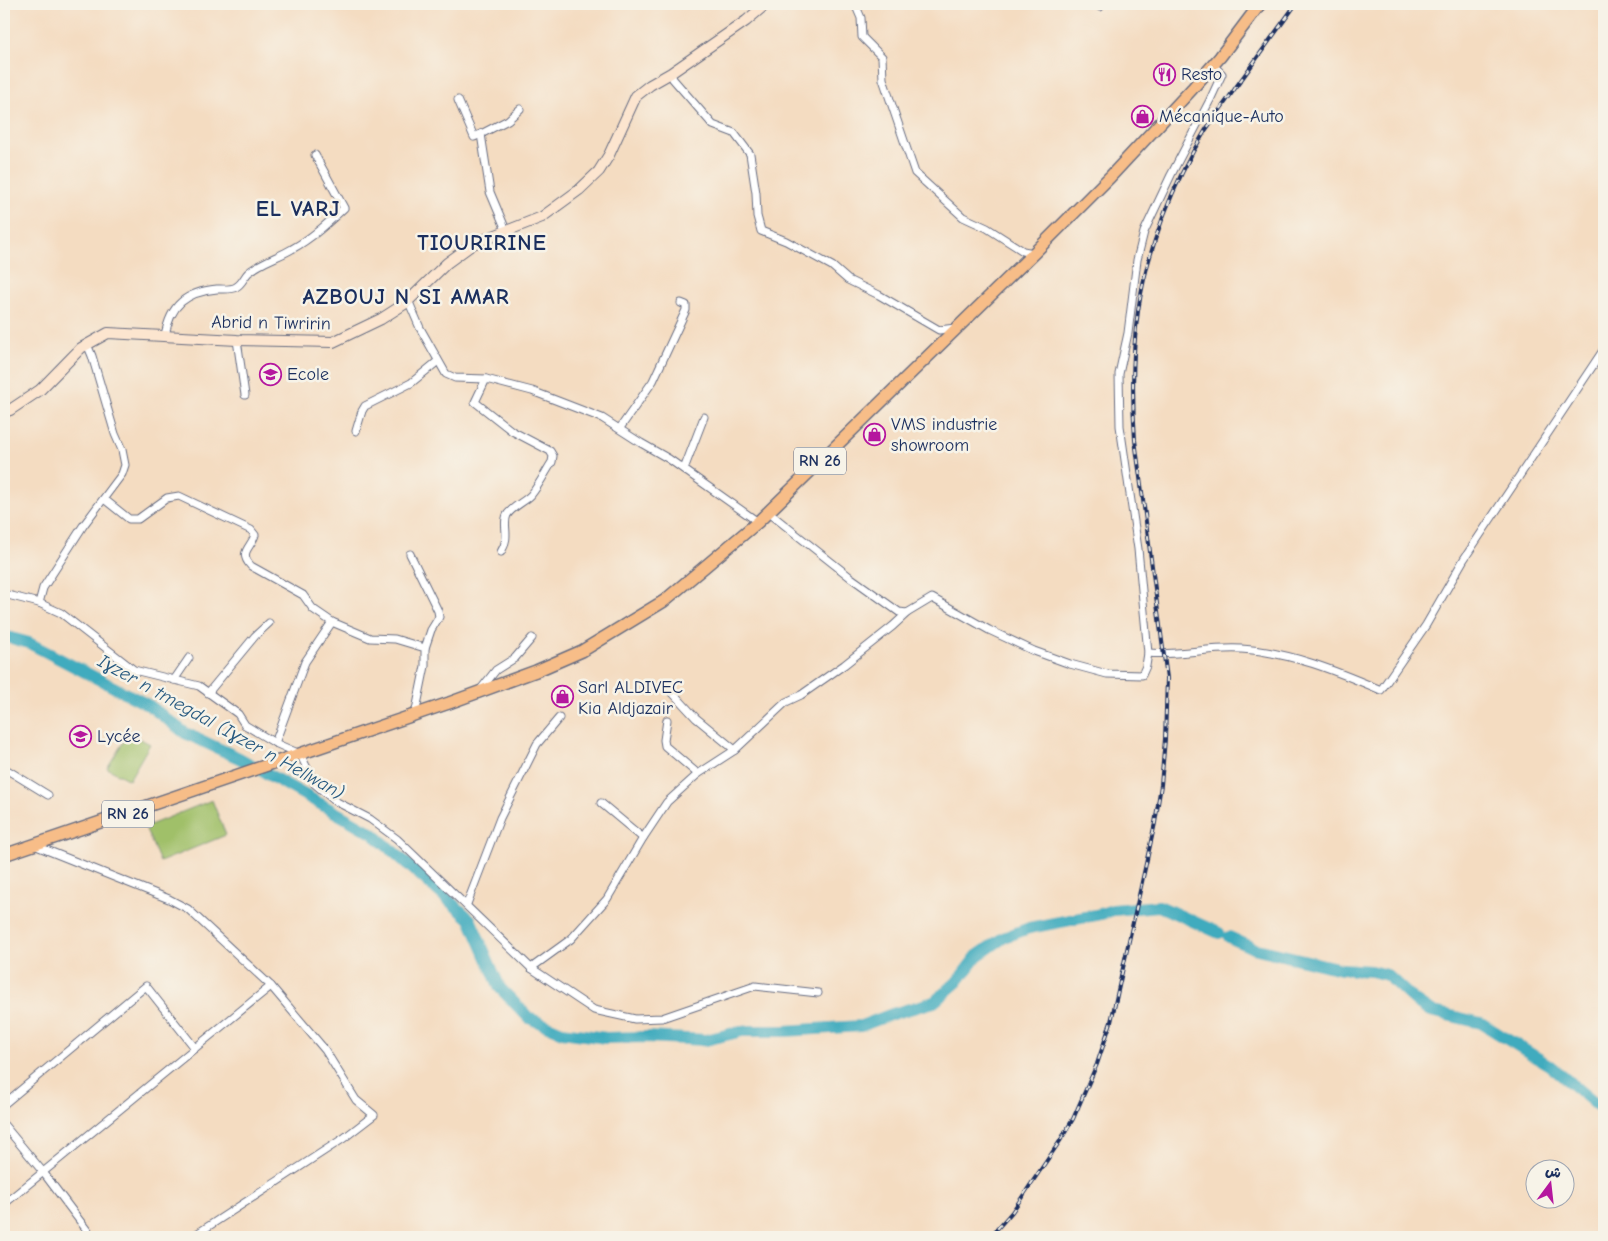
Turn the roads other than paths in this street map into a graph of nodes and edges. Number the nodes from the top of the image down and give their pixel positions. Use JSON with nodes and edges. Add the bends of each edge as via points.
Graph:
{"nodes":[{"id":1,"x":766,"y":4,"type":"edge"},
{"id":2,"x":855,"y":4,"type":"edge"},
{"id":3,"x":1260,"y":4,"type":"edge"},
{"id":4,"x":1213,"y":65,"type":"junction"},
{"id":5,"x":672,"y":73,"type":"junction"},
{"id":6,"x":458,"y":100,"type":"dead end"},
{"id":7,"x":520,"y":109,"type":"dead end"},
{"id":8,"x":481,"y":134,"type":"junction"},
{"id":9,"x":316,"y":155,"type":"dead end"},
{"id":10,"x":506,"y":230,"type":"junction"},
{"id":11,"x":1034,"y":253,"type":"junction"},
{"id":12,"x":408,"y":300,"type":"junction"},
{"id":13,"x":681,"y":303,"type":"dead end"},
{"id":14,"x":956,"y":328,"type":"junction"},
{"id":15,"x":165,"y":336,"type":"junction"},
{"id":16,"x":236,"y":340,"type":"junction"},
{"id":17,"x":87,"y":344,"type":"junction"},
{"id":18,"x":1604,"y":349,"type":"edge"},
{"id":19,"x":438,"y":361,"type":"junction"},
{"id":20,"x":486,"y":379,"type":"junction"},
{"id":21,"x":245,"y":395,"type":"dead end"},
{"id":22,"x":4,"y":412,"type":"edge"},
{"id":23,"x":704,"y":417,"type":"dead end"},
{"id":24,"x":620,"y":428,"type":"junction"},
{"id":25,"x":356,"y":431,"type":"dead end"},
{"id":26,"x":684,"y":469,"type":"junction"},
{"id":27,"x":104,"y":499,"type":"junction"},
{"id":28,"x":768,"y":512,"type":"junction"},
{"id":29,"x":758,"y":522,"type":"junction"},
{"id":30,"x":501,"y":552,"type":"dead end"},
{"id":31,"x":410,"y":554,"type":"dead end"},
{"id":32,"x":4,"y":594,"type":"edge"},
{"id":33,"x":39,"y":603,"type":"junction"},
{"id":34,"x":907,"y":613,"type":"junction"},
{"id":35,"x":332,"y":622,"type":"junction"},
{"id":36,"x":269,"y":623,"type":"dead end"},
{"id":37,"x":532,"y":638,"type":"dead end"},
{"id":38,"x":425,"y":648,"type":"junction"},
{"id":39,"x":1148,"y":653,"type":"junction"},
{"id":40,"x":189,"y":658,"type":"dead end"},
{"id":41,"x":174,"y":680,"type":"junction"},
{"id":42,"x":671,"y":691,"type":"dead end"},
{"id":43,"x":480,"y":692,"type":"junction"},
{"id":44,"x":208,"y":693,"type":"junction"},
{"id":45,"x":415,"y":715,"type":"junction"},
{"id":46,"x":559,"y":718,"type":"dead end"},
{"id":47,"x":667,"y":720,"type":"dead end"},
{"id":48,"x":275,"y":743,"type":"junction"},
{"id":49,"x":734,"y":750,"type":"junction"},
{"id":50,"x":300,"y":754,"type":"junction"},
{"id":51,"x":4,"y":768,"type":"edge"},
{"id":52,"x":698,"y":774,"type":"junction"},
{"id":53,"x":48,"y":795,"type":"dead end"},
{"id":54,"x":601,"y":803,"type":"dead end"},
{"id":55,"x":642,"y":838,"type":"junction"},
{"id":56,"x":34,"y":845,"type":"junction"},
{"id":57,"x":4,"y":855,"type":"edge"},
{"id":58,"x":466,"y":904,"type":"junction"},
{"id":59,"x":531,"y":968,"type":"junction"},
{"id":60,"x":271,"y":986,"type":"junction"},
{"id":61,"x":818,"y":993,"type":"dead end"},
{"id":62,"x":195,"y":1048,"type":"junction"},
{"id":63,"x":4,"y":1104,"type":"edge"},
{"id":64,"x":4,"y":1125,"type":"edge"},
{"id":65,"x":44,"y":1172,"type":"junction"},
{"id":66,"x":4,"y":1204,"type":"edge"},
{"id":67,"x":92,"y":1237,"type":"edge"},
{"id":68,"x":192,"y":1237,"type":"edge"}],
"edges":[{"from":1,"to":5,"type":"street","name":"Abrid n Tiwririn"},
{"from":2,"to":11,"type":"street","via":[[861,18],[862,37],[882,57],[883,79],[915,173],[963,216]]},
{"from":3,"to":4,"type":"main road","number":"RN 26"},
{"from":4,"to":11,"type":"main road","number":"RN 26","via":[[1110,177]]},
{"from":4,"to":39,"type":"street","via":[[1222,74],[1144,232],[1136,260],[1128,333],[1119,374],[1120,426],[1138,549]]},
{"from":5,"to":10,"type":"street","name":"Abrid n Tiwririn","via":[[636,96],[609,155],[599,171],[580,190],[542,217]]},
{"from":5,"to":14,"type":"street","via":[[673,79],[713,125],[734,133],[750,154],[761,231],[832,266],[848,280],[939,330]]},
{"from":6,"to":8,"type":"street","via":[[474,137]]},
{"from":7,"to":8,"type":"street","via":[[508,120]]},
{"from":8,"to":10,"type":"street","via":[[490,192]]},
{"from":9,"to":15,"type":"street","via":[[344,208],[320,231],[248,273],[235,288],[198,292],[184,300],[173,310]]},
{"from":10,"to":12,"type":"street","name":"Abrid n Tiwririn","via":[[473,244],[447,262]]},
{"from":11,"to":14,"type":"main road","number":"RN 26"},
{"from":12,"to":16,"type":"street","name":"Abrid n Tiwririn","via":[[381,319],[334,342]]},
{"from":12,"to":19,"type":"street"},
{"from":13,"to":24,"type":"street","via":[[686,310],[657,373]]},
{"from":14,"to":28,"type":"main road","number":"RN 26"},
{"from":15,"to":16,"type":"street","name":"Abrid n Tiwririn"},
{"from":15,"to":17,"type":"street","name":"Abrid n Tiwririn","via":[[108,333]]},
{"from":16,"to":21,"type":"street"},
{"from":17,"to":22,"type":"street","name":"Abrid n Tiwririn","via":[[40,390]]},
{"from":17,"to":27,"type":"street","via":[[125,464],[122,474]]},
{"from":18,"to":39,"type":"street","via":[[1381,690],[1311,662],[1270,652],[1240,649]]},
{"from":19,"to":20,"type":"street","via":[[446,374],[455,378]]},
{"from":19,"to":25,"type":"street","via":[[411,383],[365,406]]},
{"from":20,"to":24,"type":"street","via":[[532,390]]},
{"from":20,"to":30,"type":"street","via":[[475,402],[512,431],[550,451],[553,456],[530,495],[507,515],[506,545]]},
{"from":23,"to":26,"type":"street"},
{"from":24,"to":26,"type":"street"},
{"from":26,"to":29,"type":"street"},
{"from":27,"to":33,"type":"street","via":[[43,588]]},
{"from":27,"to":35,"type":"street","via":[[134,520],[167,498],[180,496],[252,530],[255,535],[246,550],[251,566],[303,596],[313,609]]},
{"from":28,"to":29,"type":"main road","number":"RN 26"},
{"from":28,"to":34,"type":"street","via":[[882,602],[898,612]]},
{"from":29,"to":43,"type":"main road","number":"RN 26","via":[[664,601],[632,621],[559,662]]},
{"from":31,"to":38,"type":"street","via":[[439,617]]},
{"from":32,"to":33,"type":"street"},
{"from":33,"to":41,"type":"street","via":[[61,613],[134,670]]},
{"from":34,"to":39,"type":"street","via":[[932,598],[1034,651],[1106,674],[1142,676]]},
{"from":34,"to":49,"type":"street","via":[[844,665],[802,695],[786,702]]},
{"from":35,"to":38,"type":"street","via":[[370,638],[395,639]]},
{"from":35,"to":48,"type":"street","via":[[305,662]]},
{"from":36,"to":44,"type":"street"},
{"from":37,"to":43,"type":"street","via":[[514,658],[496,670]]},
{"from":38,"to":45,"type":"street","via":[[425,666]]},
{"from":40,"to":41,"type":"street"},
{"from":41,"to":44,"type":"street","via":[[199,686]]},
{"from":42,"to":49,"type":"street","via":[[696,718]]},
{"from":43,"to":45,"type":"main road","number":"RN 26"},
{"from":44,"to":48,"type":"street","via":[[238,714],[245,724]]},
{"from":45,"to":50,"type":"main road","number":"RN 26"},
{"from":46,"to":58,"type":"street","via":[[537,744],[500,818]]},
{"from":47,"to":52,"type":"street","via":[[666,746]]},
{"from":48,"to":50,"type":"street"},
{"from":49,"to":52,"type":"street"},
{"from":50,"to":56,"type":"main road","number":"RN 26"},
{"from":50,"to":58,"type":"street","via":[[315,784],[335,801],[397,838]]},
{"from":51,"to":53,"type":"street"},
{"from":52,"to":55,"type":"street","via":[[667,802]]},
{"from":54,"to":55,"type":"street"},
{"from":55,"to":59,"type":"street","via":[[607,899],[571,938]]},
{"from":56,"to":57,"type":"main road","number":"RN 26"},
{"from":56,"to":60,"type":"street","via":[[188,909]]},
{"from":58,"to":59,"type":"street"},
{"from":59,"to":61,"type":"street","via":[[594,1010],[634,1018],[662,1018],[755,986]]},
{"from":60,"to":62,"type":"street"},
{"from":60,"to":68,"type":"street","via":[[325,1050],[356,1100],[374,1115]]},
{"from":62,"to":63,"type":"street","via":[[146,986]]},
{"from":62,"to":65,"type":"street"},
{"from":64,"to":65,"type":"street"},
{"from":65,"to":66,"type":"street"},
{"from":65,"to":67,"type":"street"}]}
